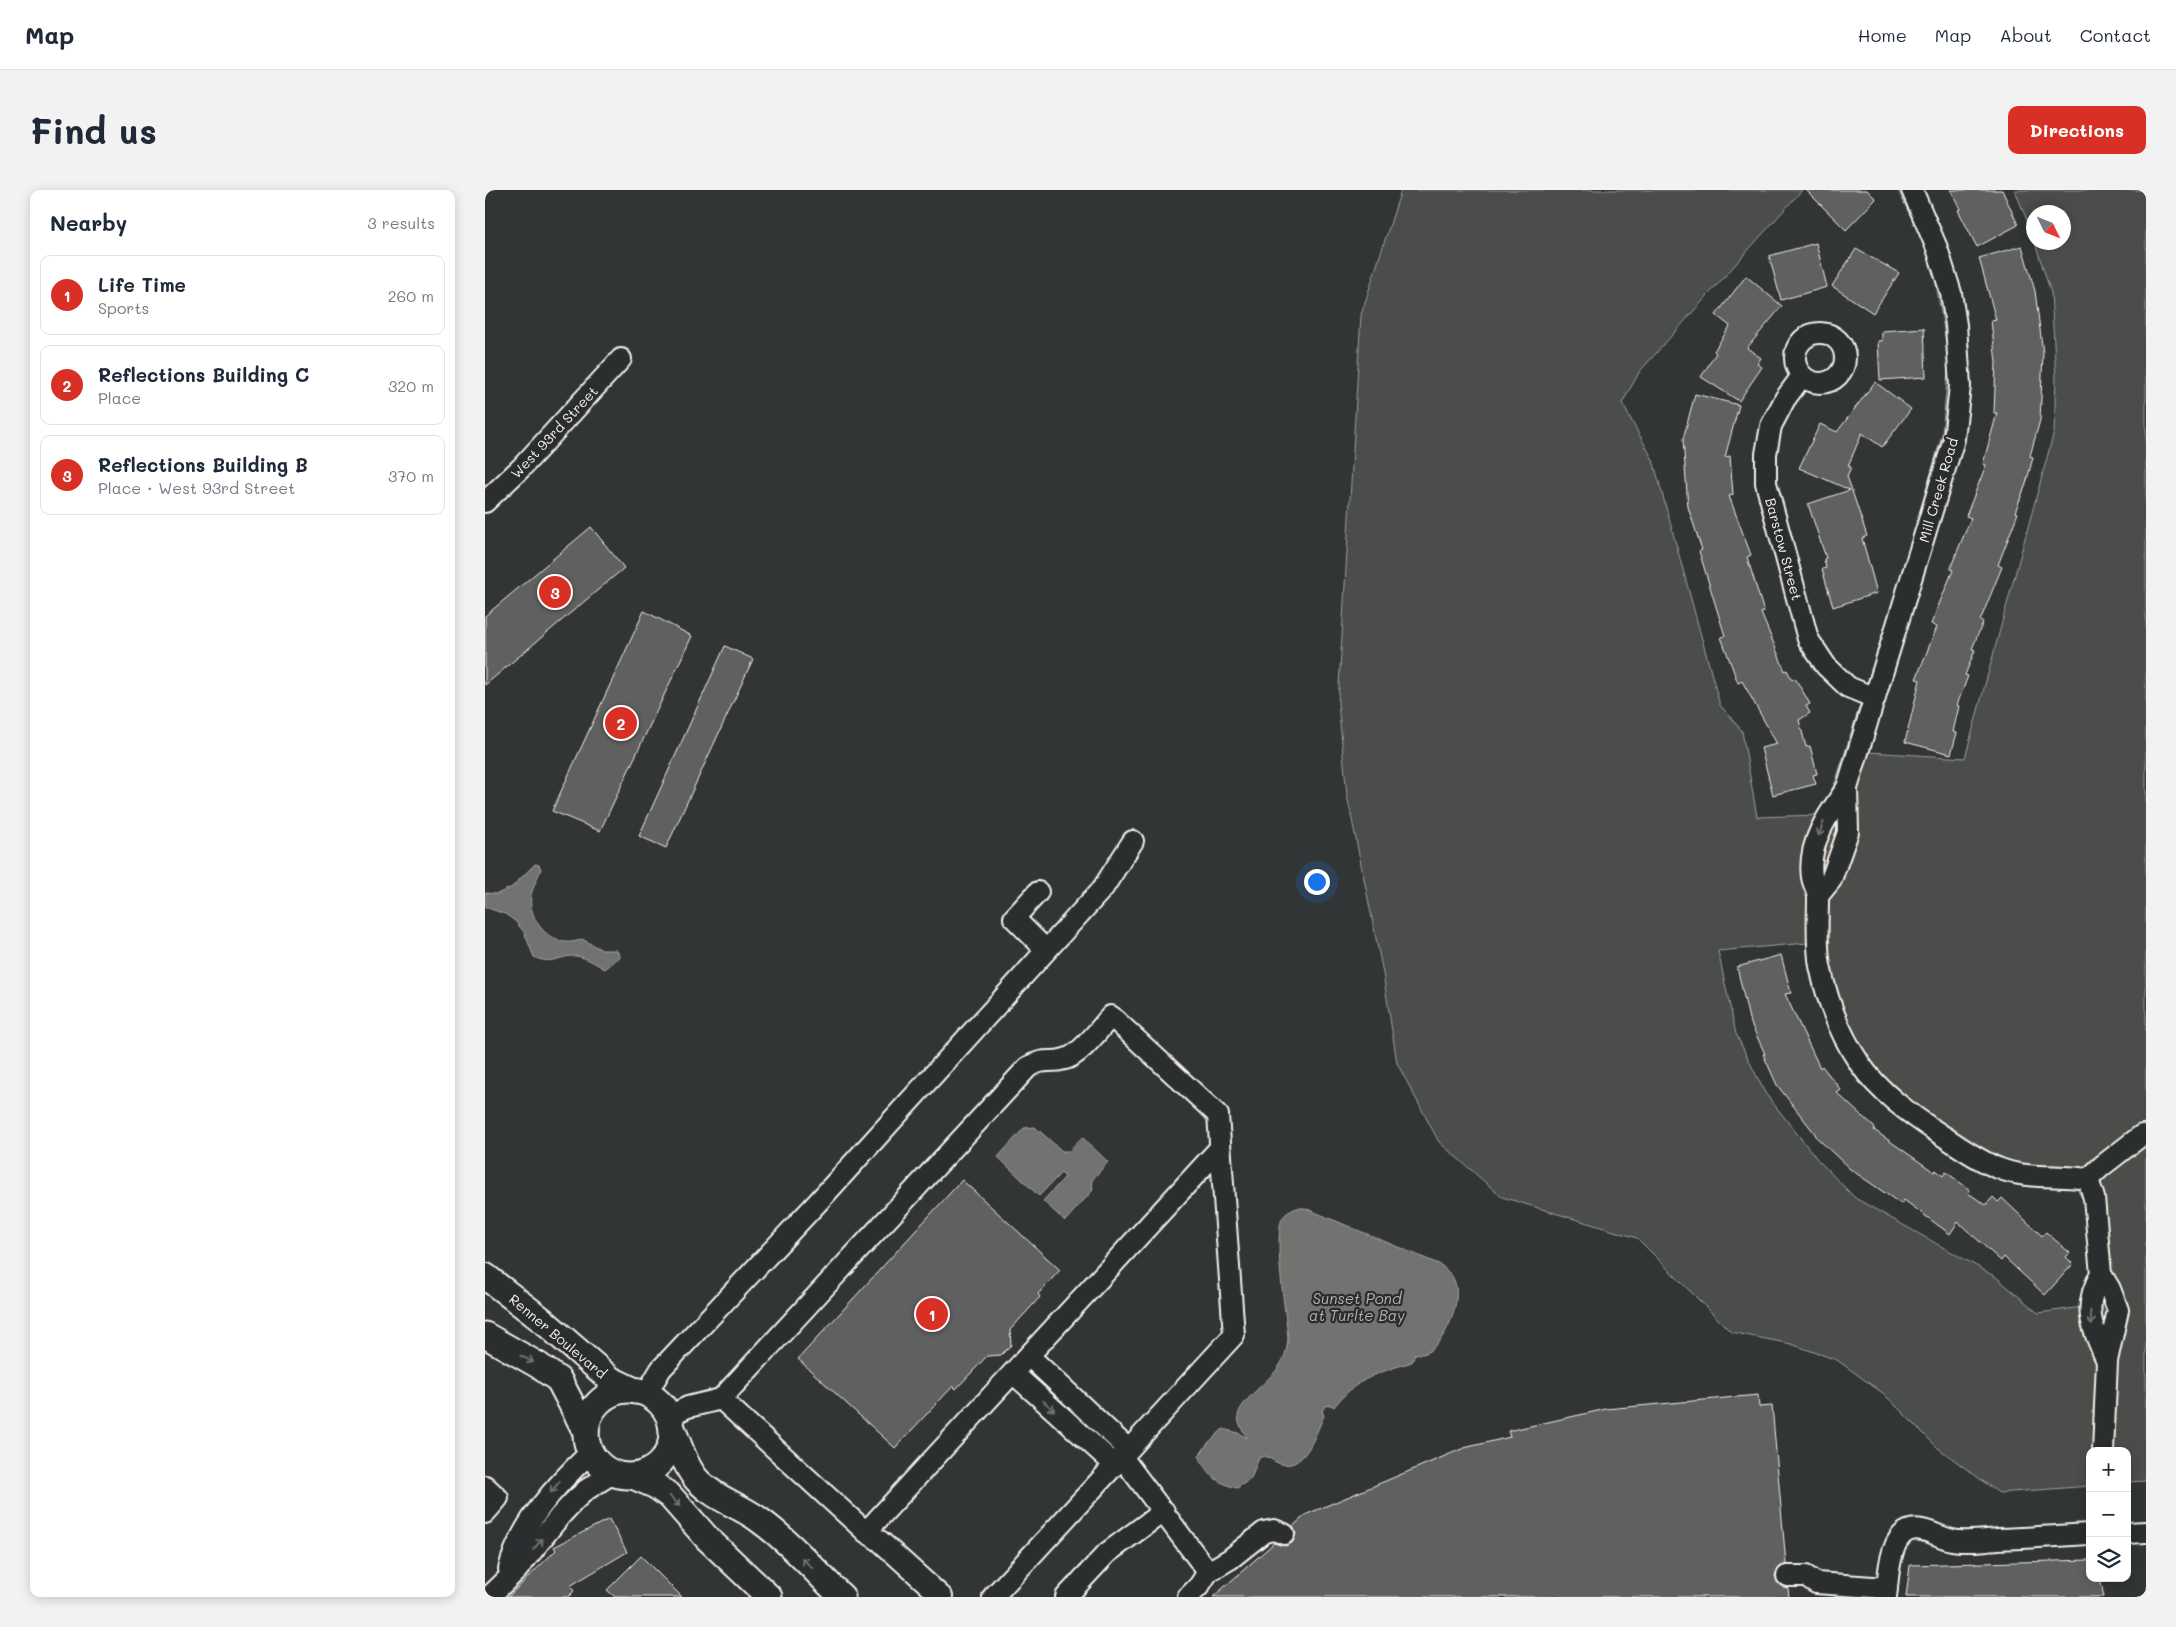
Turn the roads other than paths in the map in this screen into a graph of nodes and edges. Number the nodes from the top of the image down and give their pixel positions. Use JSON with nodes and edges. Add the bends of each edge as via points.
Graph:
{"nodes":[{"id":1,"x":1912,"y":190,"type":"edge"},
{"id":2,"x":621,"y":359,"type":"dead end"},
{"id":3,"x":1802,"y":376,"type":"dead end"},
{"id":4,"x":485,"y":502,"type":"edge"},
{"id":5,"x":1875,"y":698,"type":"junction"},
{"id":6,"x":1133,"y":841,"type":"dead end"},
{"id":7,"x":1038,"y":892,"type":"dead end"},
{"id":8,"x":1046,"y":950,"type":"junction"},
{"id":9,"x":2142,"y":1135,"type":"dead end"},
{"id":10,"x":1220,"y":1148,"type":"junction"},
{"id":11,"x":2088,"y":1179,"type":"junction"},
{"id":12,"x":2101,"y":1274,"type":"junction"},
{"id":13,"x":485,"y":1276,"type":"edge"},
{"id":14,"x":485,"y":1335,"type":"edge"},
{"id":15,"x":1029,"y":1356,"type":"junction"},
{"id":16,"x":2107,"y":1361,"type":"junction"},
{"id":17,"x":1013,"y":1373,"type":"junction"},
{"id":18,"x":640,"y":1392,"type":"junction"},
{"id":19,"x":721,"y":1399,"type":"junction"},
{"id":20,"x":670,"y":1422,"type":"junction"},
{"id":21,"x":588,"y":1443,"type":"junction"},
{"id":22,"x":2103,"y":1447,"type":"edge"},
{"id":23,"x":1122,"y":1457,"type":"junction"},
{"id":24,"x":623,"y":1475,"type":"junction"},
{"id":25,"x":485,"y":1486,"type":"edge"},
{"id":26,"x":1164,"y":1512,"type":"junction"},
{"id":27,"x":485,"y":1513,"type":"edge"},
{"id":28,"x":866,"y":1532,"type":"junction"},
{"id":29,"x":2146,"y":1532,"type":"edge"},
{"id":30,"x":2131,"y":1533,"type":"edge"},
{"id":31,"x":1284,"y":1534,"type":"dead end"},
{"id":32,"x":2086,"y":1534,"type":"edge"},
{"id":33,"x":1208,"y":1572,"type":"junction"},
{"id":34,"x":1787,"y":1576,"type":"dead end"},
{"id":35,"x":506,"y":1581,"type":"junction"},
{"id":36,"x":1815,"y":1590,"type":"edge"},
{"id":37,"x":1887,"y":1592,"type":"edge"},
{"id":38,"x":489,"y":1597,"type":"edge"},
{"id":39,"x":769,"y":1597,"type":"edge"},
{"id":40,"x":842,"y":1597,"type":"edge"},
{"id":41,"x":942,"y":1597,"type":"edge"},
{"id":42,"x":993,"y":1597,"type":"edge"},
{"id":43,"x":1066,"y":1597,"type":"edge"},
{"id":44,"x":1188,"y":1597,"type":"edge"}],
"edges":[{"from":1,"to":5,"type":"street","name":"Mill Creek Road","via":[[1937,248],[1951,293],[1960,386],[1954,440]]},
{"from":2,"to":4,"type":"street","name":"West 93rd Street","via":[[521,468]]},
{"from":3,"to":5,"type":"street","name":"Barstow Street","via":[[1771,426],[1766,483],[1809,639],[1826,666],[1848,687]]},
{"from":5,"to":11,"type":"street","name":"Mill Creek Road","via":[[1847,788],[1848,832],[1831,880],[1818,896],[1820,966],[1830,1004],[1861,1064],[1884,1091],[1922,1122],[1978,1159],[2000,1169],[2024,1175]]},
{"from":6,"to":8,"type":"street","via":[[1103,888]]},
{"from":7,"to":8,"type":"street","via":[[1014,918]]},
{"from":8,"to":18,"type":"street","via":[[825,1195]]},
{"from":9,"to":11,"type":"street"},
{"from":10,"to":15,"type":"street"},
{"from":10,"to":19,"type":"street","via":[[1218,1115],[1111,1016],[1075,1055],[1058,1061],[1040,1060],[1028,1067]]},
{"from":10,"to":23,"type":"street","via":[[1234,1335]]},
{"from":11,"to":12,"type":"street","via":[[2094,1198]]},
{"from":12,"to":16,"type":"street","via":[[2118,1310]]},
{"from":12,"to":16,"type":"street","one_way":true,"via":[[2095,1284],[2089,1314]]},
{"from":13,"to":18,"type":"main road","name":"Renner Boulevard","via":[[542,1320],[609,1379]]},
{"from":14,"to":21,"type":"main road","one_way":true,"via":[[559,1380]]},
{"from":15,"to":17,"type":"street"},
{"from":15,"to":23,"type":"street"},
{"from":16,"to":22,"type":"street"},
{"from":17,"to":23,"type":"street","one_way":true},
{"from":17,"to":28,"type":"street"},
{"from":18,"to":20,"type":"main road","via":[[663,1406]]},
{"from":18,"to":21,"type":"main road","via":[[621,1391],[600,1402],[591,1412]]},
{"from":19,"to":20,"type":"street","via":[[688,1407]]},
{"from":19,"to":28,"type":"street"},
{"from":20,"to":24,"type":"main road","via":[[672,1438],[661,1462],[652,1470]]},
{"from":40,"to":20,"type":"main road","one_way":true,"via":[[764,1524],[699,1482]]},
{"from":21,"to":24,"type":"main road","via":[[597,1463]]},
{"from":21,"to":35,"type":"street","one_way":true,"via":[[537,1511],[513,1557]]},
{"from":23,"to":26,"type":"street"},
{"from":23,"to":42,"type":"street"},
{"from":35,"to":24,"type":"street","one_way":true,"via":[[586,1490]]},
{"from":24,"to":39,"type":"main road","one_way":true,"via":[[655,1486],[670,1496],[707,1538]]},
{"from":25,"to":27,"type":"street","via":[[498,1498]]},
{"from":26,"to":33,"type":"street"},
{"from":26,"to":43,"type":"street","via":[[1107,1553]]},
{"from":28,"to":41,"type":"street","via":[[881,1541]]},
{"from":29,"to":30,"type":"street"},
{"from":31,"to":33,"type":"street","via":[[1274,1530],[1264,1532]]},
{"from":32,"to":37,"type":"street","via":[[1973,1541],[1953,1540],[1917,1528],[1909,1530],[1897,1542],[1890,1564]]},
{"from":33,"to":44,"type":"street"},
{"from":34,"to":36,"type":"street","via":[[1806,1576]]},
{"from":35,"to":38,"type":"street"},
{"from":36,"to":37,"type":"street"}]}
